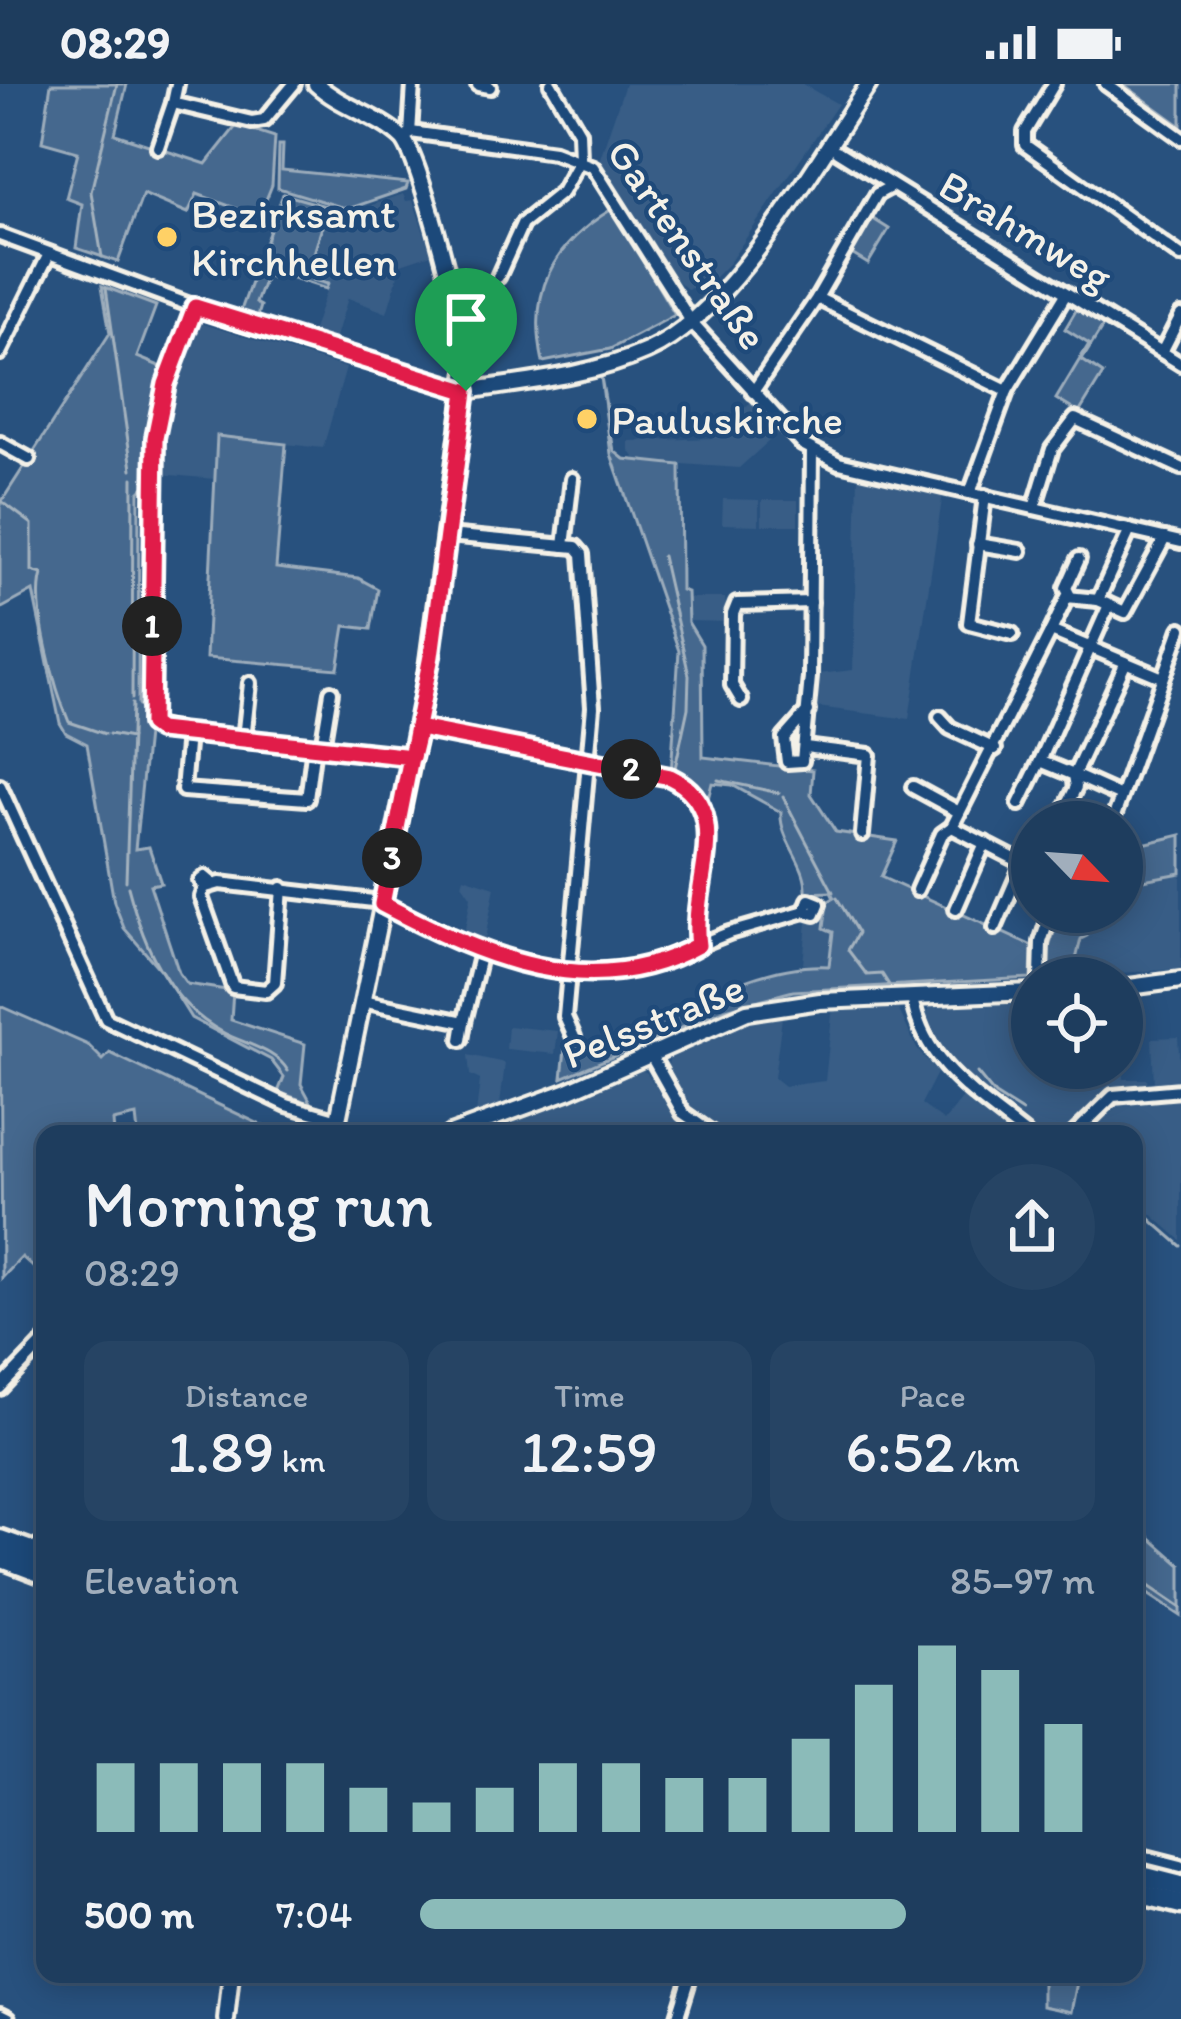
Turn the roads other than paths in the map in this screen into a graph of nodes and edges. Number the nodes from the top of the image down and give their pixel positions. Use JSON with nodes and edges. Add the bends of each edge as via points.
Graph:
{"nodes":[{"id":1,"x":177,"y":84,"type":"edge"},
{"id":2,"x":294,"y":84,"type":"edge"},
{"id":3,"x":316,"y":84,"type":"edge"},
{"id":4,"x":413,"y":84,"type":"edge"},
{"id":5,"x":550,"y":84,"type":"edge"},
{"id":6,"x":869,"y":84,"type":"edge"},
{"id":7,"x":1054,"y":84,"type":"edge"},
{"id":8,"x":1106,"y":84,"type":"edge"},
{"id":9,"x":173,"y":104,"type":"junction"},
{"id":10,"x":408,"y":137,"type":"junction"},
{"id":11,"x":1181,"y":139,"type":"edge"},
{"id":12,"x":158,"y":147,"type":"dead end"},
{"id":13,"x":837,"y":151,"type":"dead end"},
{"id":14,"x":580,"y":159,"type":"junction"},
{"id":15,"x":890,"y":187,"type":"junction"},
{"id":16,"x":0,"y":235,"type":"edge"},
{"id":17,"x":49,"y":254,"type":"junction"},
{"id":18,"x":1181,"y":256,"type":"edge"},
{"id":19,"x":497,"y":278,"type":"dead end"},
{"id":20,"x":1066,"y":294,"type":"junction"},
{"id":21,"x":817,"y":298,"type":"junction"},
{"id":22,"x":195,"y":307,"type":"junction"},
{"id":23,"x":1181,"y":315,"type":"edge"},
{"id":24,"x":692,"y":323,"type":"junction"},
{"id":25,"x":1162,"y":352,"type":"junction"},
{"id":26,"x":0,"y":353,"type":"edge"},
{"id":27,"x":1181,"y":364,"type":"edge"},
{"id":28,"x":466,"y":391,"type":"junction"},
{"id":29,"x":1007,"y":391,"type":"junction"},
{"id":30,"x":753,"y":392,"type":"junction"},
{"id":31,"x":0,"y":443,"type":"edge"},
{"id":32,"x":812,"y":451,"type":"junction"},
{"id":33,"x":28,"y":460,"type":"dead end"},
{"id":34,"x":1181,"y":468,"type":"edge"},
{"id":35,"x":572,"y":478,"type":"dead end"},
{"id":36,"x":970,"y":493,"type":"junction"},
{"id":37,"x":985,"y":496,"type":"junction"},
{"id":38,"x":1034,"y":508,"type":"junction"},
{"id":39,"x":1130,"y":530,"type":"junction"},
{"id":40,"x":448,"y":535,"type":"junction"},
{"id":41,"x":1165,"y":538,"type":"junction"},
{"id":42,"x":1181,"y":542,"type":"edge"},
{"id":43,"x":978,"y":544,"type":"junction"},
{"id":44,"x":564,"y":546,"type":"junction"},
{"id":45,"x":1020,"y":551,"type":"dead end"},
{"id":46,"x":1079,"y":560,"type":"dead end"},
{"id":47,"x":1070,"y":596,"type":"junction"},
{"id":48,"x":811,"y":602,"type":"junction"},
{"id":49,"x":1103,"y":602,"type":"junction"},
{"id":50,"x":1181,"y":629,"type":"edge"},
{"id":51,"x":1051,"y":631,"type":"junction"},
{"id":52,"x":1012,"y":634,"type":"dead end"},
{"id":53,"x":1089,"y":648,"type":"junction"},
{"id":54,"x":1126,"y":662,"type":"junction"},
{"id":55,"x":1163,"y":678,"type":"junction"},
{"id":56,"x":250,"y":683,"type":"dead end"},
{"id":57,"x":331,"y":692,"type":"dead end"},
{"id":58,"x":741,"y":700,"type":"dead end"},
{"id":59,"x":808,"y":711,"type":"junction"},
{"id":60,"x":940,"y":717,"type":"dead end"},
{"id":61,"x":419,"y":728,"type":"junction"},
{"id":62,"x":188,"y":734,"type":"junction"},
{"id":63,"x":244,"y":739,"type":"junction"},
{"id":64,"x":318,"y":746,"type":"junction"},
{"id":65,"x":805,"y":747,"type":"junction"},
{"id":66,"x":995,"y":749,"type":"junction"},
{"id":67,"x":412,"y":757,"type":"junction"},
{"id":68,"x":589,"y":761,"type":"junction"},
{"id":69,"x":1040,"y":761,"type":"junction"},
{"id":70,"x":1074,"y":775,"type":"junction"},
{"id":71,"x":0,"y":786,"type":"edge"},
{"id":72,"x":913,"y":787,"type":"dead end"},
{"id":73,"x":1121,"y":796,"type":"junction"},
{"id":74,"x":1020,"y":801,"type":"edge"},
{"id":75,"x":1069,"y":801,"type":"edge"},
{"id":76,"x":1119,"y":801,"type":"edge"},
{"id":77,"x":959,"y":812,"type":"junction"},
{"id":78,"x":14,"y":818,"type":"junction"},
{"id":79,"x":0,"y":824,"type":"edge"},
{"id":80,"x":952,"y":827,"type":"junction"},
{"id":81,"x":862,"y":833,"type":"dead end"},
{"id":82,"x":985,"y":843,"type":"junction"},
{"id":83,"x":1011,"y":857,"type":"edge"},
{"id":84,"x":282,"y":889,"type":"junction"},
{"id":85,"x":917,"y":890,"type":"dead end"},
{"id":86,"x":1011,"y":896,"type":"edge"},
{"id":87,"x":382,"y":904,"type":"junction"},
{"id":88,"x":956,"y":909,"type":"dead end"},
{"id":89,"x":806,"y":910,"type":"dead end"},
{"id":90,"x":995,"y":928,"type":"dead end"},
{"id":91,"x":698,"y":945,"type":"junction"},
{"id":92,"x":482,"y":952,"type":"junction"},
{"id":93,"x":570,"y":974,"type":"junction"},
{"id":94,"x":1181,"y":980,"type":"edge"},
{"id":95,"x":1143,"y":985,"type":"edge"},
{"id":96,"x":1011,"y":993,"type":"edge"},
{"id":97,"x":911,"y":998,"type":"junction"},
{"id":98,"x":362,"y":1001,"type":"junction"},
{"id":99,"x":464,"y":1022,"type":"junction"},
{"id":100,"x":574,"y":1037,"type":"dead end"},
{"id":101,"x":461,"y":1040,"type":"dead end"},
{"id":102,"x":650,"y":1054,"type":"junction"},
{"id":103,"x":1181,"y":1090,"type":"edge"},
{"id":104,"x":332,"y":1125,"type":"edge"},
{"id":105,"x":336,"y":1125,"type":"edge"},
{"id":106,"x":472,"y":1125,"type":"edge"},
{"id":107,"x":700,"y":1125,"type":"edge"},
{"id":108,"x":1014,"y":1125,"type":"edge"},
{"id":109,"x":1083,"y":1125,"type":"edge"},
{"id":110,"x":36,"y":1350,"type":"edge"},
{"id":111,"x":0,"y":1388,"type":"edge"},
{"id":112,"x":0,"y":1540,"type":"edge"},
{"id":113,"x":0,"y":1557,"type":"edge"},
{"id":114,"x":36,"y":1566,"type":"edge"},
{"id":115,"x":36,"y":1568,"type":"edge"},
{"id":116,"x":1143,"y":1856,"type":"edge"},
{"id":117,"x":1181,"y":1866,"type":"edge"},
{"id":118,"x":1143,"y":1876,"type":"edge"},
{"id":119,"x":1181,"y":1886,"type":"edge"},
{"id":120,"x":1143,"y":1894,"type":"edge"},
{"id":121,"x":1181,"y":1904,"type":"edge"},
{"id":122,"x":230,"y":1983,"type":"edge"},
{"id":123,"x":688,"y":1983,"type":"edge"},
{"id":124,"x":226,"y":2019,"type":"edge"},
{"id":125,"x":677,"y":2019,"type":"edge"}],
"edges":[{"from":1,"to":9,"type":"street"},
{"from":2,"to":9,"type":"street","via":[[264,120],[252,122]]},
{"from":3,"to":10,"type":"street"},
{"from":4,"to":10,"type":"street"},
{"from":5,"to":14,"type":"street","name":"Gartenstraße","via":[[579,132]]},
{"from":6,"to":24,"type":"street","via":[[740,274]]},
{"from":7,"to":18,"type":"street","via":[[1025,145]]},
{"from":8,"to":11,"type":"street"},
{"from":9,"to":12,"type":"street"},
{"from":10,"to":14,"type":"street","via":[[464,136]]},
{"from":10,"to":28,"type":"street","via":[[460,318]]},
{"from":13,"to":15,"type":"street","name":"Brahmweg"},
{"from":14,"to":19,"type":"street","via":[[570,182],[518,230]]},
{"from":14,"to":24,"type":"street","name":"Gartenstraße","via":[[603,177]]},
{"from":15,"to":20,"type":"street","name":"Brahmweg"},
{"from":15,"to":21,"type":"street","via":[[877,194]]},
{"from":16,"to":17,"type":"street"},
{"from":17,"to":22,"type":"street"},
{"from":17,"to":26,"type":"street"},
{"from":20,"to":25,"type":"street","name":"Brahmweg"},
{"from":20,"to":29,"type":"street"},
{"from":21,"to":29,"type":"street"},
{"from":21,"to":30,"type":"street"},
{"from":22,"to":28,"type":"street"},
{"from":22,"to":62,"type":"street","via":[[155,438],[153,728]]},
{"from":23,"to":25,"type":"street"},
{"from":24,"to":28,"type":"street","via":[[634,356]]},
{"from":24,"to":30,"type":"street","name":"Gartenstraße"},
{"from":25,"to":27,"type":"street","name":"Brahmweg"},
{"from":28,"to":40,"type":"street"},
{"from":29,"to":36,"type":"street"},
{"from":30,"to":32,"type":"street","name":"Gartenstraße"},
{"from":31,"to":33,"type":"street"},
{"from":32,"to":36,"type":"street","name":"Gartenstraße"},
{"from":32,"to":48,"type":"street"},
{"from":34,"to":38,"type":"street","via":[[1075,419],[1052,449]]},
{"from":35,"to":44,"type":"street"},
{"from":36,"to":37,"type":"street","name":"Gartenstraße"},
{"from":37,"to":38,"type":"street","name":"Gartenstraße"},
{"from":37,"to":43,"type":"street"},
{"from":38,"to":39,"type":"street","name":"Gartenstraße"},
{"from":39,"to":41,"type":"street","name":"Gartenstraße"},
{"from":39,"to":49,"type":"street"},
{"from":40,"to":44,"type":"street"},
{"from":40,"to":61,"type":"street"},
{"from":41,"to":42,"type":"street","name":"Gartenstraße"},
{"from":41,"to":49,"type":"street","via":[[1130,609]]},
{"from":43,"to":45,"type":"street"},
{"from":43,"to":52,"type":"street","via":[[969,623]]},
{"from":44,"to":68,"type":"street","via":[[582,554],[589,602]]},
{"from":46,"to":47,"type":"street"},
{"from":47,"to":49,"type":"street"},
{"from":47,"to":51,"type":"street"},
{"from":48,"to":58,"type":"street","via":[[744,601],[734,609],[732,685]]},
{"from":48,"to":59,"type":"street"},
{"from":49,"to":53,"type":"street"},
{"from":50,"to":55,"type":"street"},
{"from":51,"to":53,"type":"street"},
{"from":51,"to":66,"type":"street"},
{"from":53,"to":54,"type":"street"},
{"from":53,"to":69,"type":"street"},
{"from":54,"to":55,"type":"street"},
{"from":54,"to":70,"type":"street"},
{"from":55,"to":73,"type":"street"},
{"from":56,"to":63,"type":"street"},
{"from":57,"to":64,"type":"street"},
{"from":59,"to":65,"type":"street"},
{"from":59,"to":65,"type":"street","via":[[784,738],[784,760],[798,764]]},
{"from":60,"to":66,"type":"street"},
{"from":61,"to":67,"type":"street"},
{"from":61,"to":68,"type":"street"},
{"from":62,"to":63,"type":"street"},
{"from":62,"to":64,"type":"street","via":[[183,790],[225,794],[307,800]]},
{"from":63,"to":64,"type":"street"},
{"from":64,"to":67,"type":"street"},
{"from":65,"to":81,"type":"street","via":[[869,754]]},
{"from":66,"to":77,"type":"street"},
{"from":67,"to":87,"type":"street"},
{"from":68,"to":91,"type":"street","via":[[670,777],[701,799],[708,818]]},
{"from":68,"to":93,"type":"street"},
{"from":69,"to":70,"type":"street"},
{"from":69,"to":74,"type":"street"},
{"from":70,"to":73,"type":"street"},
{"from":70,"to":75,"type":"street"},
{"from":71,"to":78,"type":"street"},
{"from":72,"to":77,"type":"street"},
{"from":73,"to":76,"type":"street"},
{"from":77,"to":80,"type":"street"},
{"from":78,"to":79,"type":"street"},
{"from":78,"to":104,"type":"street","via":[[106,1019]]},
{"from":80,"to":82,"type":"street"},
{"from":80,"to":85,"type":"street"},
{"from":82,"to":83,"type":"street"},
{"from":82,"to":88,"type":"street"},
{"from":84,"to":84,"type":"street","via":[[275,983],[266,991],[233,986],[201,897],[207,884]]},
{"from":84,"to":87,"type":"street"},
{"from":86,"to":90,"type":"street"},
{"from":87,"to":92,"type":"street"},
{"from":87,"to":98,"type":"street"},
{"from":89,"to":91,"type":"street"},
{"from":91,"to":93,"type":"street","via":[[644,967]]},
{"from":92,"to":93,"type":"street"},
{"from":92,"to":99,"type":"street"},
{"from":93,"to":100,"type":"street","via":[[565,1017]]},
{"from":94,"to":95,"type":"street"},
{"from":96,"to":97,"type":"street","name":"Pelsstraße"},
{"from":97,"to":102,"type":"street","name":"Pelsstraße","via":[[747,1012]]},
{"from":97,"to":108,"type":"street","via":[[936,1060]]},
{"from":98,"to":99,"type":"street"},
{"from":98,"to":105,"type":"street"},
{"from":99,"to":101,"type":"street"},
{"from":102,"to":106,"type":"street","name":"Pelsstraße"},
{"from":102,"to":107,"type":"street","via":[[683,1113]]},
{"from":103,"to":109,"type":"street","via":[[1114,1096]]},
{"from":110,"to":111,"type":"street"},
{"from":112,"to":114,"type":"highway"},
{"from":113,"to":115,"type":"highway"},
{"from":116,"to":117,"type":"street"},
{"from":118,"to":119,"type":"highway"},
{"from":120,"to":121,"type":"highway"},
{"from":122,"to":124,"type":"street"},
{"from":123,"to":125,"type":"street"}]}
